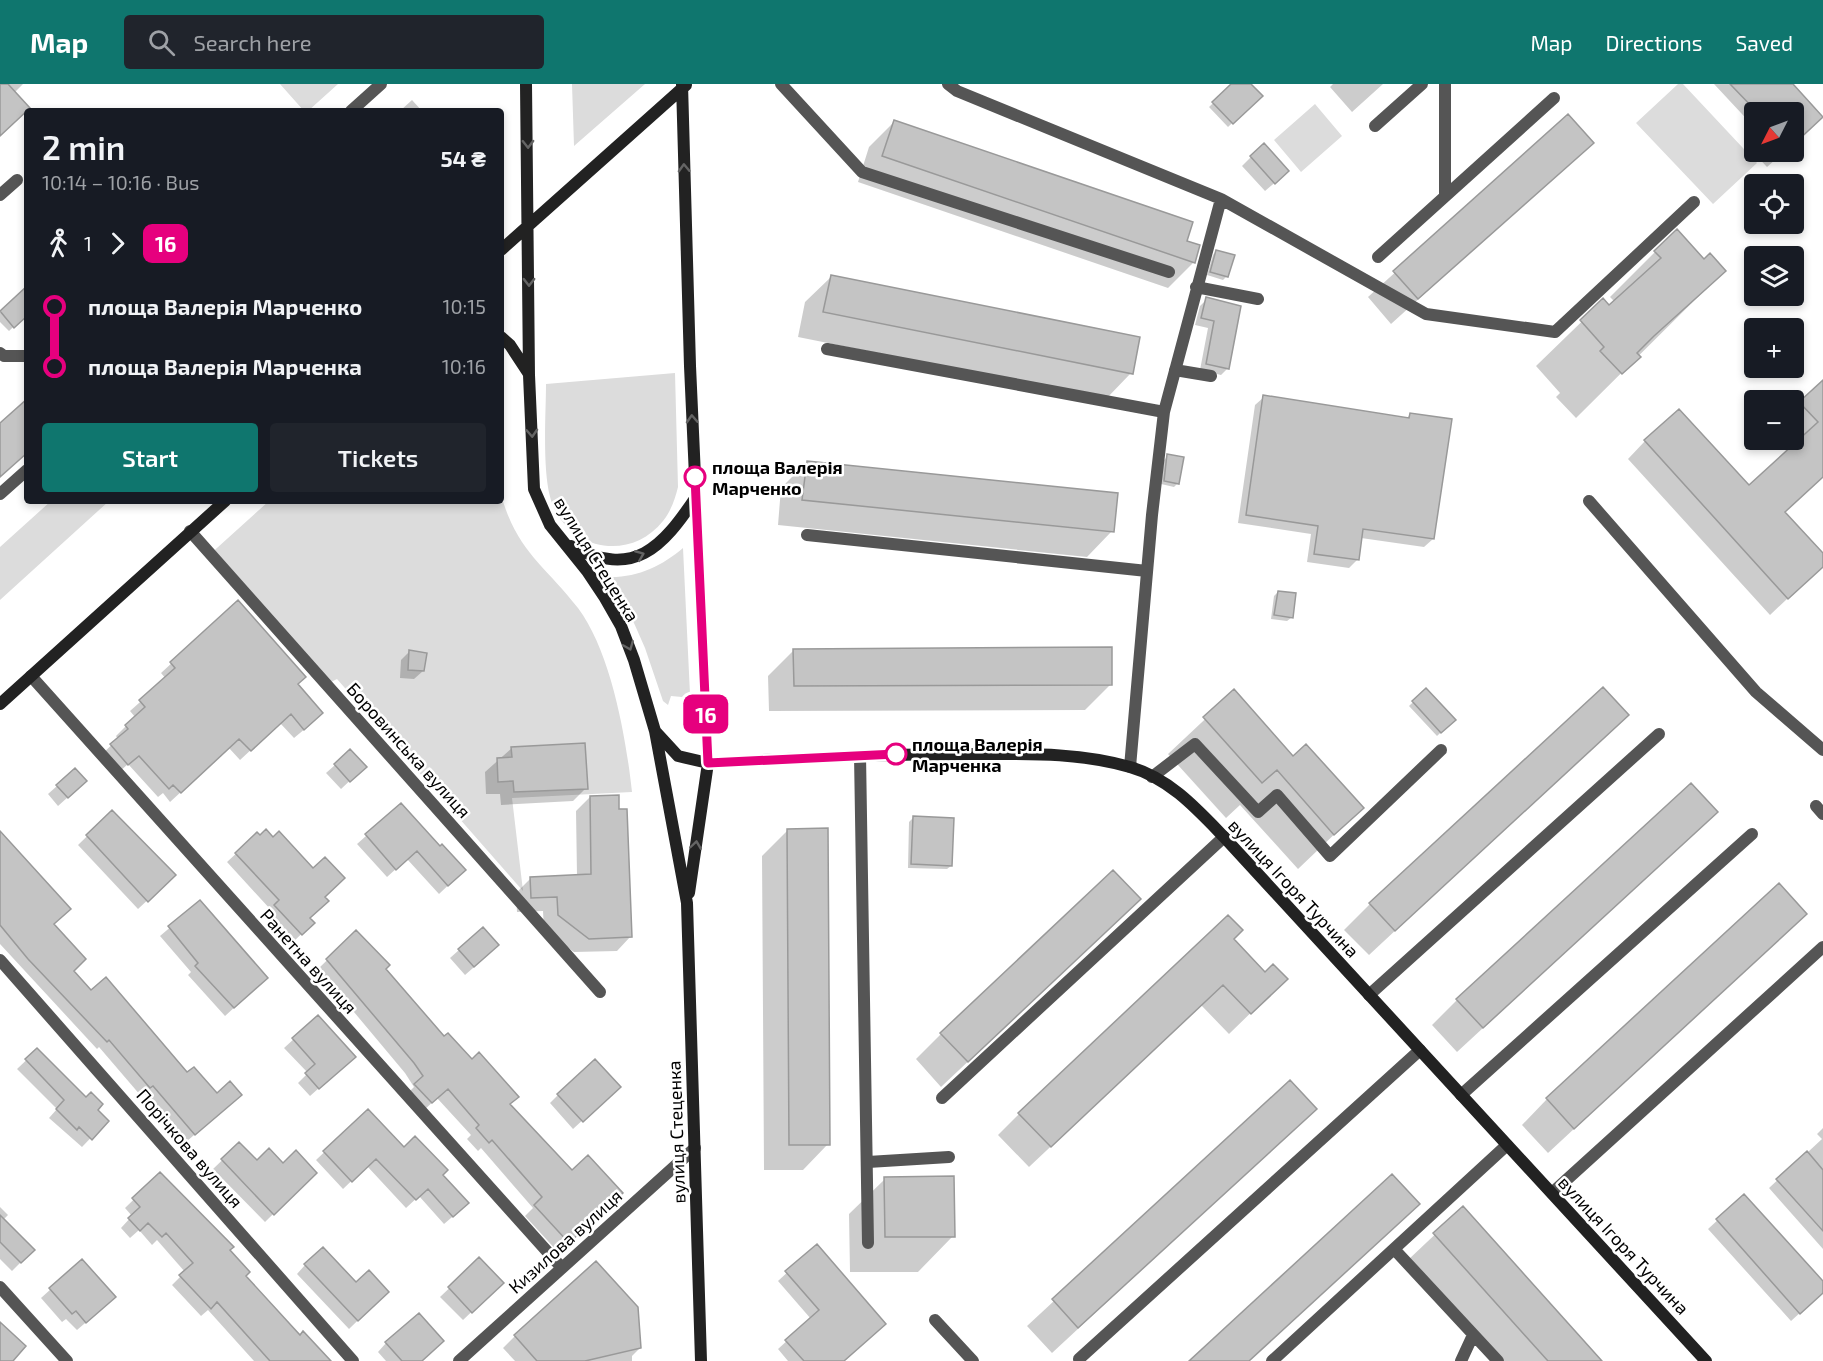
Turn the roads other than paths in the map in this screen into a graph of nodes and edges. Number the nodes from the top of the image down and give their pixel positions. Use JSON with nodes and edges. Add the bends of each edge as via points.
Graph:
{"nodes":[{"id":1,"x":526,"y":84,"type":"edge"},
{"id":2,"x":781,"y":84,"type":"edge"},
{"id":3,"x":1422,"y":84,"type":"edge"},
{"id":4,"x":1445,"y":84,"type":"edge"},
{"id":5,"x":379,"y":85,"type":"edge"},
{"id":6,"x":684,"y":85,"type":"edge"},
{"id":7,"x":956,"y":86,"type":"edge"},
{"id":8,"x":1554,"y":98,"type":"dead end"},
{"id":9,"x":354,"y":108,"type":"edge"},
{"id":10,"x":1375,"y":126,"type":"dead end"},
{"id":11,"x":17,"y":180,"type":"dead end"},
{"id":12,"x":0,"y":195,"type":"edge"},
{"id":13,"x":1445,"y":195,"type":"junction"},
{"id":14,"x":1221,"y":199,"type":"junction"},
{"id":15,"x":1694,"y":202,"type":"dead end"},
{"id":16,"x":529,"y":223,"type":"junction"},
{"id":17,"x":504,"y":246,"type":"edge"},
{"id":18,"x":1378,"y":257,"type":"dead end"},
{"id":19,"x":1169,"y":272,"type":"dead end"},
{"id":20,"x":1196,"y":287,"type":"junction"},
{"id":21,"x":1258,"y":299,"type":"dead end"},
{"id":22,"x":504,"y":340,"type":"edge"},
{"id":23,"x":827,"y":349,"type":"dead end"},
{"id":24,"x":1,"y":356,"type":"edge"},
{"id":25,"x":24,"y":356,"type":"edge"},
{"id":26,"x":1175,"y":370,"type":"junction"},
{"id":27,"x":529,"y":375,"type":"junction"},
{"id":28,"x":1212,"y":376,"type":"dead end"},
{"id":29,"x":1164,"y":412,"type":"junction"},
{"id":30,"x":24,"y":473,"type":"edge"},
{"id":31,"x":0,"y":494,"type":"edge"},
{"id":32,"x":696,"y":497,"type":"junction"},
{"id":33,"x":1589,"y":501,"type":"dead end"},
{"id":34,"x":219,"y":504,"type":"edge"},
{"id":35,"x":190,"y":531,"type":"junction"},
{"id":36,"x":807,"y":535,"type":"dead end"},
{"id":37,"x":566,"y":543,"type":"junction"},
{"id":38,"x":1147,"y":571,"type":"junction"},
{"id":39,"x":32,"y":676,"type":"junction"},
{"id":40,"x":0,"y":704,"type":"edge"},
{"id":41,"x":655,"y":731,"type":"junction"},
{"id":42,"x":1659,"y":734,"type":"dead end"},
{"id":43,"x":1441,"y":750,"type":"dead end"},
{"id":44,"x":1823,"y":750,"type":"edge"},
{"id":45,"x":860,"y":755,"type":"junction"},
{"id":46,"x":708,"y":763,"type":"junction"},
{"id":47,"x":1130,"y":767,"type":"junction"},
{"id":48,"x":1152,"y":777,"type":"junction"},
{"id":49,"x":1752,"y":834,"type":"dead end"},
{"id":50,"x":1224,"y":837,"type":"junction"},
{"id":51,"x":687,"y":903,"type":"junction"},
{"id":52,"x":1823,"y":947,"type":"edge"},
{"id":53,"x":0,"y":960,"type":"edge"},
{"id":54,"x":600,"y":992,"type":"dead end"},
{"id":55,"x":1369,"y":995,"type":"junction"},
{"id":56,"x":1420,"y":1050,"type":"junction"},
{"id":57,"x":1461,"y":1095,"type":"junction"},
{"id":58,"x":942,"y":1098,"type":"dead end"},
{"id":59,"x":1507,"y":1145,"type":"junction"},
{"id":60,"x":694,"y":1148,"type":"junction"},
{"id":61,"x":949,"y":1157,"type":"dead end"},
{"id":62,"x":868,"y":1162,"type":"junction"},
{"id":63,"x":1552,"y":1193,"type":"junction"},
{"id":64,"x":868,"y":1243,"type":"dead end"},
{"id":65,"x":1394,"y":1249,"type":"junction"},
{"id":66,"x":562,"y":1268,"type":"junction"},
{"id":67,"x":0,"y":1287,"type":"edge"},
{"id":68,"x":934,"y":1320,"type":"dead end"},
{"id":69,"x":1473,"y":1335,"type":"junction"},
{"id":70,"x":1078,"y":1359,"type":"dead end"},
{"id":71,"x":67,"y":1361,"type":"edge"},
{"id":72,"x":353,"y":1361,"type":"edge"},
{"id":73,"x":459,"y":1361,"type":"edge"},
{"id":74,"x":701,"y":1361,"type":"edge"},
{"id":75,"x":973,"y":1361,"type":"edge"},
{"id":76,"x":1272,"y":1361,"type":"edge"},
{"id":77,"x":1461,"y":1361,"type":"edge"},
{"id":78,"x":1498,"y":1361,"type":"edge"},
{"id":79,"x":1706,"y":1361,"type":"edge"}],
"edges":[{"from":1,"to":16,"type":"main road","name":"вулиця Стеценка","one_way":true},
{"from":2,"to":19,"type":"street","via":[[862,172]]},
{"from":3,"to":10,"type":"street"},
{"from":4,"to":13,"type":"street"},
{"from":5,"to":9,"type":"street"},
{"from":6,"to":16,"type":"main road"},
{"from":32,"to":6,"type":"main road","name":"вулиця Стеценка","one_way":true},
{"from":7,"to":14,"type":"street"},
{"from":8,"to":13,"type":"street"},
{"from":11,"to":12,"type":"street"},
{"from":13,"to":18,"type":"street"},
{"from":14,"to":15,"type":"street","via":[[1426,314],[1555,332]]},
{"from":14,"to":20,"type":"street"},
{"from":16,"to":17,"type":"main road"},
{"from":16,"to":27,"type":"main road","name":"вулиця Стеценка","one_way":true},
{"from":20,"to":21,"type":"street"},
{"from":20,"to":26,"type":"street"},
{"from":22,"to":27,"type":"main road"},
{"from":23,"to":29,"type":"street"},
{"from":24,"to":25,"type":"street"},
{"from":26,"to":28,"type":"street"},
{"from":26,"to":29,"type":"street"},
{"from":27,"to":37,"type":"main road","name":"вулиця Стеценка","one_way":true,"via":[[534,489],[542,510]]},
{"from":29,"to":38,"type":"street"},
{"from":30,"to":31,"type":"street"},
{"from":37,"to":32,"type":"main road","one_way":true,"via":[[587,555],[611,561],[636,558],[657,547],[674,530]]},
{"from":32,"to":46,"type":"main road","name":"вулиця Стеценка"},
{"from":33,"to":44,"type":"street","via":[[1756,692]]},
{"from":34,"to":35,"type":"main road"},
{"from":35,"to":39,"type":"main road"},
{"from":35,"to":54,"type":"street","name":"Боровинська вулиця"},
{"from":36,"to":38,"type":"street"},
{"from":37,"to":41,"type":"main road","name":"вулиця Стеценка","one_way":true,"via":[[621,626]]},
{"from":38,"to":47,"type":"street"},
{"from":39,"to":40,"type":"main road"},
{"from":39,"to":66,"type":"street","name":"Ранетна вулиця"},
{"from":41,"to":46,"type":"main road","name":"вулиця Ігоря Турчина","via":[[678,756]]},
{"from":41,"to":51,"type":"main road","name":"вулиця Стеценка"},
{"from":42,"to":55,"type":"street"},
{"from":43,"to":48,"type":"street","via":[[1330,856],[1277,795],[1258,812],[1195,744]]},
{"from":45,"to":46,"type":"main road","name":"вулиця Ігоря Турчина"},
{"from":45,"to":47,"type":"main road","name":"вулиця Ігоря Турчина","via":[[1057,754]]},
{"from":45,"to":62,"type":"street"},
{"from":51,"to":46,"type":"main road","name":"вулиця Стеценка","one_way":true},
{"from":47,"to":48,"type":"main road","name":"вулиця Ігоря Турчина"},
{"from":48,"to":50,"type":"main road","name":"вулиця Ігоря Турчина","via":[[1195,807]]},
{"from":49,"to":57,"type":"street"},
{"from":50,"to":55,"type":"main road","name":"вулиця Ігоря Турчина"},
{"from":50,"to":58,"type":"street"},
{"from":51,"to":60,"type":"main road","name":"вулиця Стеценка"},
{"from":52,"to":63,"type":"street"},
{"from":53,"to":72,"type":"street","name":"Порічкова вулиця"},
{"from":55,"to":56,"type":"main road","name":"вулиця Ігоря Турчина"},
{"from":56,"to":57,"type":"main road","name":"вулиця Ігоря Турчина"},
{"from":56,"to":70,"type":"street"},
{"from":57,"to":59,"type":"main road","name":"вулиця Ігоря Турчина"},
{"from":59,"to":63,"type":"main road","name":"вулиця Ігоря Турчина"},
{"from":59,"to":65,"type":"street"},
{"from":60,"to":66,"type":"street","name":"Кизилова вулиця"},
{"from":60,"to":74,"type":"main road","name":"вулиця Стеценка"},
{"from":61,"to":62,"type":"street"},
{"from":62,"to":64,"type":"street"},
{"from":63,"to":79,"type":"main road","name":"вулиця Ігоря Турчина"},
{"from":65,"to":69,"type":"street"},
{"from":65,"to":76,"type":"street"},
{"from":66,"to":73,"type":"street","name":"Кизилова вулиця"},
{"from":67,"to":71,"type":"street"},
{"from":68,"to":75,"type":"street"},
{"from":69,"to":77,"type":"street"},
{"from":69,"to":78,"type":"street"}]}
